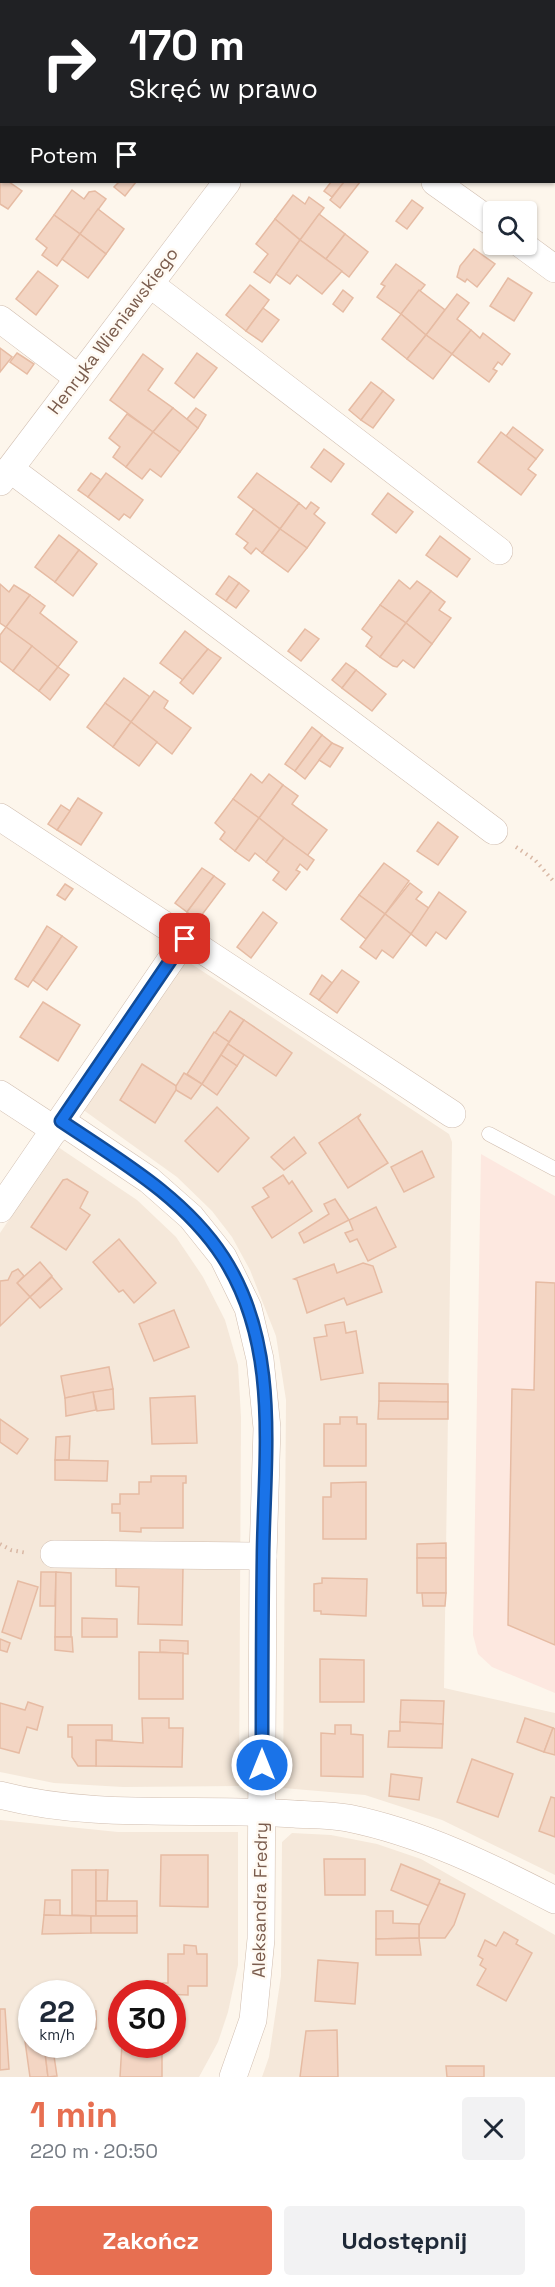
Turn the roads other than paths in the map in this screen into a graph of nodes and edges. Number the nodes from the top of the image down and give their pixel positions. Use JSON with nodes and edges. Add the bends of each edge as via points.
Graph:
{"nodes":[{"id":1,"x":223,"y":183,"type":"edge"},
{"id":2,"x":436,"y":183,"type":"edge"},
{"id":3,"x":483,"y":216,"type":"edge"},
{"id":4,"x":536,"y":255,"type":"edge"},
{"id":5,"x":555,"y":269,"type":"edge"},
{"id":6,"x":150,"y":284,"type":"junction"},
{"id":7,"x":0,"y":319,"type":"edge"},
{"id":8,"x":78,"y":378,"type":"junction"},
{"id":9,"x":5,"y":475,"type":"edge"},
{"id":10,"x":499,"y":551,"type":"dead end"},
{"id":11,"x":0,"y":817,"type":"edge"},
{"id":12,"x":494,"y":831,"type":"road end"},
{"id":13,"x":185,"y":939,"type":"junction"},
{"id":14,"x":0,"y":1094,"type":"edge"},
{"id":15,"x":452,"y":1114,"type":"dead end"},
{"id":16,"x":58,"y":1125,"type":"junction"},
{"id":17,"x":489,"y":1134,"type":"dead end"},
{"id":18,"x":555,"y":1169,"type":"edge"},
{"id":19,"x":0,"y":1209,"type":"edge"},
{"id":20,"x":54,"y":1554,"type":"dead end"},
{"id":21,"x":263,"y":1556,"type":"junction"},
{"id":22,"x":0,"y":1795,"type":"edge"},
{"id":23,"x":262,"y":1812,"type":"junction"},
{"id":24,"x":555,"y":1900,"type":"edge"},
{"id":25,"x":233,"y":2077,"type":"edge"}],
"edges":[{"from":1,"to":6,"type":"street","name":"Henryka Wieniawskiego"},
{"from":2,"to":3,"type":"street"},
{"from":4,"to":5,"type":"street"},
{"from":6,"to":8,"type":"street","name":"Henryka Wieniawskiego"},
{"from":6,"to":10,"type":"street"},
{"from":7,"to":8,"type":"street"},
{"from":8,"to":9,"type":"street","name":"Henryka Wieniawskiego"},
{"from":9,"to":12,"type":"street"},
{"from":11,"to":13,"type":"street"},
{"from":13,"to":15,"type":"street"},
{"from":13,"to":16,"type":"street"},
{"from":14,"to":16,"type":"street","name":"Aleksandra Fredry"},
{"from":16,"to":19,"type":"street"},
{"from":16,"to":21,"type":"street","name":"Aleksandra Fredry","via":[[149,1180],[191,1217],[223,1257],[248,1308],[266,1395]]},
{"from":17,"to":18,"type":"lane"},
{"from":20,"to":21,"type":"street"},
{"from":21,"to":23,"type":"street","name":"Aleksandra Fredry"},
{"from":22,"to":23,"type":"street","via":[[97,1810]]},
{"from":23,"to":24,"type":"street","via":[[347,1818],[409,1834],[476,1860]]},
{"from":23,"to":25,"type":"street","name":"Aleksandra Fredry","via":[[259,1980],[253,2020]]}]}
